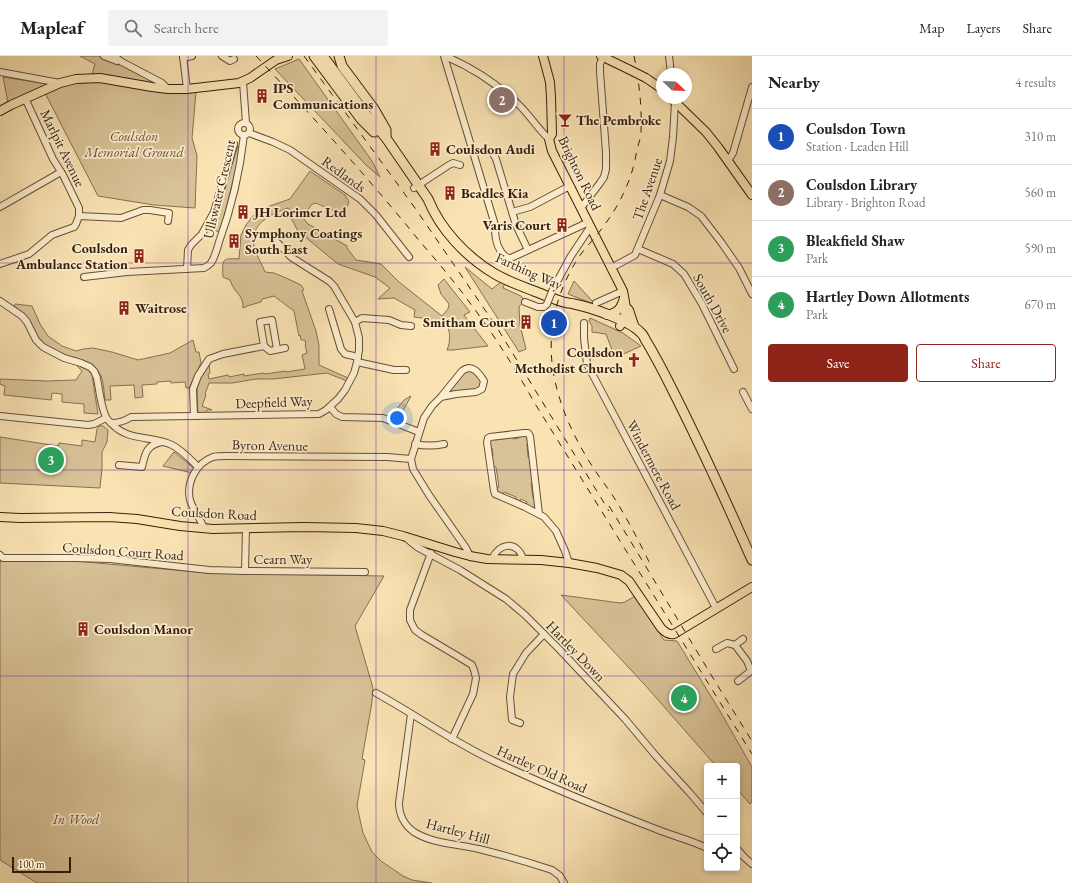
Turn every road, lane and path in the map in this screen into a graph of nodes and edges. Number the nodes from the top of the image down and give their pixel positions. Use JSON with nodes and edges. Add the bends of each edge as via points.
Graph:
{"nodes":[{"id":1,"x":104,"y":56,"type":"edge"},
{"id":2,"x":114,"y":56,"type":"edge"},
{"id":3,"x":192,"y":56,"type":"edge"},
{"id":4,"x":222,"y":56,"type":"edge"},
{"id":5,"x":288,"y":56,"type":"edge"},
{"id":6,"x":314,"y":56,"type":"edge"},
{"id":7,"x":323,"y":56,"type":"edge"},
{"id":8,"x":339,"y":56,"type":"edge"},
{"id":9,"x":445,"y":56,"type":"edge"},
{"id":10,"x":542,"y":56,"type":"edge"},
{"id":11,"x":602,"y":56,"type":"edge"},
{"id":12,"x":669,"y":56,"type":"edge"},
{"id":13,"x":183,"y":57,"type":"edge"},
{"id":14,"x":234,"y":59,"type":"dead end"},
{"id":15,"x":122,"y":62,"type":"junction"},
{"id":16,"x":670,"y":68,"type":"edge"},
{"id":17,"x":0,"y":72,"type":"edge"},
{"id":18,"x":241,"y":82,"type":"junction"},
{"id":19,"x":60,"y":83,"type":"junction"},
{"id":20,"x":656,"y":85,"type":"edge"},
{"id":21,"x":752,"y":87,"type":"edge"},
{"id":22,"x":168,"y":89,"type":"junction"},
{"id":23,"x":187,"y":89,"type":"junction"},
{"id":24,"x":25,"y":98,"type":"junction"},
{"id":25,"x":673,"y":104,"type":"edge"},
{"id":26,"x":677,"y":104,"type":"edge"},
{"id":27,"x":0,"y":111,"type":"edge"},
{"id":28,"x":365,"y":113,"type":"junction"},
{"id":29,"x":244,"y":123,"type":"junction"},
{"id":30,"x":375,"y":133,"type":"junction"},
{"id":31,"x":246,"y":134,"type":"junction"},
{"id":32,"x":386,"y":138,"type":"junction"},
{"id":33,"x":549,"y":139,"type":"junction"},
{"id":34,"x":234,"y":144,"type":"dead end"},
{"id":35,"x":492,"y":152,"type":"dead end"},
{"id":36,"x":728,"y":161,"type":"junction"},
{"id":37,"x":460,"y":165,"type":"dead end"},
{"id":38,"x":61,"y":172,"type":"junction"},
{"id":39,"x":570,"y":186,"type":"junction"},
{"id":40,"x":416,"y":187,"type":"junction"},
{"id":41,"x":660,"y":195,"type":"junction"},
{"id":42,"x":752,"y":195,"type":"edge"},
{"id":43,"x":0,"y":207,"type":"edge"},
{"id":44,"x":581,"y":208,"type":"junction"},
{"id":45,"x":512,"y":212,"type":"junction"},
{"id":46,"x":79,"y":216,"type":"junction"},
{"id":47,"x":168,"y":221,"type":"dead end"},
{"id":48,"x":590,"y":224,"type":"junction"},
{"id":49,"x":269,"y":245,"type":"dead end"},
{"id":50,"x":638,"y":249,"type":"junction"},
{"id":51,"x":528,"y":250,"type":"junction"},
{"id":52,"x":409,"y":257,"type":"dead end"},
{"id":53,"x":0,"y":264,"type":"edge"},
{"id":54,"x":611,"y":268,"type":"junction"},
{"id":55,"x":187,"y":269,"type":"junction"},
{"id":56,"x":84,"y":277,"type":"dead end"},
{"id":57,"x":624,"y":294,"type":"junction"},
{"id":58,"x":752,"y":294,"type":"edge"},
{"id":59,"x":0,"y":301,"type":"edge"},
{"id":60,"x":525,"y":302,"type":"dead end"},
{"id":61,"x":568,"y":303,"type":"junction"},
{"id":62,"x":596,"y":303,"type":"dead end"},
{"id":63,"x":626,"y":307,"type":"junction"},
{"id":64,"x":329,"y":310,"type":"dead end"},
{"id":65,"x":607,"y":314,"type":"junction"},
{"id":66,"x":355,"y":322,"type":"junction"},
{"id":67,"x":621,"y":323,"type":"junction"},
{"id":68,"x":411,"y":326,"type":"dead end"},
{"id":69,"x":586,"y":327,"type":"dead end"},
{"id":70,"x":635,"y":328,"type":"junction"},
{"id":71,"x":644,"y":337,"type":"junction"},
{"id":72,"x":264,"y":346,"type":"junction"},
{"id":73,"x":285,"y":348,"type":"dead end"},
{"id":74,"x":277,"y":349,"type":"junction"},
{"id":75,"x":358,"y":359,"type":"junction"},
{"id":76,"x":734,"y":369,"type":"dead end"},
{"id":77,"x":406,"y":370,"type":"dead end"},
{"id":78,"x":743,"y":392,"type":"dead end"},
{"id":79,"x":441,"y":397,"type":"junction"},
{"id":80,"x":330,"y":407,"type":"junction"},
{"id":81,"x":752,"y":409,"type":"edge"},
{"id":82,"x":0,"y":416,"type":"edge"},
{"id":83,"x":194,"y":416,"type":"junction"},
{"id":84,"x":128,"y":420,"type":"junction"},
{"id":85,"x":109,"y":421,"type":"junction"},
{"id":86,"x":419,"y":432,"type":"junction"},
{"id":87,"x":126,"y":434,"type":"junction"},
{"id":88,"x":162,"y":442,"type":"junction"},
{"id":89,"x":415,"y":444,"type":"junction"},
{"id":90,"x":441,"y":447,"type":"dead end"},
{"id":91,"x":411,"y":458,"type":"junction"},
{"id":92,"x":119,"y":465,"type":"dead end"},
{"id":93,"x":198,"y":467,"type":"junction"},
{"id":94,"x":539,"y":514,"type":"junction"},
{"id":95,"x":0,"y":517,"type":"edge"},
{"id":96,"x":204,"y":528,"type":"junction"},
{"id":97,"x":246,"y":528,"type":"junction"},
{"id":98,"x":403,"y":536,"type":"junction"},
{"id":99,"x":431,"y":553,"type":"junction"},
{"id":100,"x":0,"y":555,"type":"edge"},
{"id":101,"x":470,"y":556,"type":"junction"},
{"id":102,"x":492,"y":559,"type":"junction"},
{"id":103,"x":523,"y":559,"type":"junction"},
{"id":104,"x":752,"y":560,"type":"edge"},
{"id":105,"x":569,"y":563,"type":"junction"},
{"id":106,"x":245,"y":571,"type":"junction"},
{"id":107,"x":365,"y":572,"type":"dead end"},
{"id":108,"x":752,"y":587,"type":"edge"},
{"id":109,"x":716,"y":608,"type":"junction"},
{"id":110,"x":544,"y":634,"type":"junction"},
{"id":111,"x":743,"y":639,"type":"dead end"},
{"id":112,"x":735,"y":644,"type":"junction"},
{"id":113,"x":716,"y":649,"type":"dead end"},
{"id":114,"x":750,"y":659,"type":"edge"},
{"id":115,"x":738,"y":681,"type":"dead end"},
{"id":116,"x":376,"y":694,"type":"dead end"},
{"id":117,"x":411,"y":714,"type":"junction"},
{"id":118,"x":520,"y":724,"type":"dead end"},
{"id":119,"x":452,"y":739,"type":"junction"},
{"id":120,"x":704,"y":810,"type":"edge"},
{"id":121,"x":704,"y":847,"type":"edge"},
{"id":122,"x":740,"y":852,"type":"edge"},
{"id":123,"x":744,"y":857,"type":"junction"},
{"id":124,"x":740,"y":858,"type":"edge"},
{"id":125,"x":752,"y":864,"type":"edge"},
{"id":126,"x":564,"y":883,"type":"edge"}],
"edges":[{"from":1,"to":15,"type":"street"},
{"from":2,"to":15,"type":"street"},
{"from":3,"to":13,"type":"street"},
{"from":4,"to":14,"type":"street","via":[[230,62]]},
{"from":5,"to":18,"type":"main road","via":[[276,60]]},
{"from":6,"to":30,"type":"highway","via":[[361,119]]},
{"from":7,"to":28,"type":"highway","name":"Farthing Way"},
{"from":8,"to":32,"type":"highway","via":[[342,66],[374,109],[386,130]]},
{"from":9,"to":33,"type":"street","name":"Brighton Road","via":[[484,77],[511,97]]},
{"from":9,"to":51,"type":"street","via":[[495,225],[496,239],[504,256],[508,258]]},
{"from":10,"to":33,"type":"main road","via":[[550,82],[552,134]]},
{"from":11,"to":20,"type":"main road","bridge":true},
{"from":11,"to":44,"type":"street","via":[[600,72],[606,169],[604,177]]},
{"from":12,"to":16,"type":"street"},
{"from":13,"to":23,"type":"street"},
{"from":15,"to":22,"type":"street","via":[[162,83]]},
{"from":17,"to":19,"type":"street"},
{"from":18,"to":23,"type":"main road"},
{"from":18,"to":29,"type":"street","name":"Ullswater Crescent"},
{"from":19,"to":22,"type":"main road","via":[[100,78]]},
{"from":19,"to":24,"type":"main road"},
{"from":21,"to":36,"type":"street","via":[[733,153]]},
{"from":22,"to":23,"type":"main road"},
{"from":24,"to":27,"type":"main road"},
{"from":24,"to":38,"type":"street","name":"Marlpit Avenue"},
{"from":25,"to":41,"type":"street","name":"The Avenue","via":[[674,137]]},
{"from":26,"to":36,"type":"main road","via":[[706,132]]},
{"from":28,"to":30,"type":"highway","name":"Farthing Way"},
{"from":28,"to":32,"type":"highway","name":"Farthing Way"},
{"from":29,"to":31,"type":"street","via":[[250,127]]},
{"from":29,"to":31,"type":"street","via":[[239,125],[238,130],[240,134]]},
{"from":30,"to":40,"type":"highway","name":"Farthing Way"},
{"from":31,"to":52,"type":"street","name":"Redlands","via":[[274,142],[290,150],[360,199]]},
{"from":31,"to":55,"type":"street","name":"Ullswater Crescent","via":[[225,224],[211,262],[204,268]]},
{"from":32,"to":40,"type":"highway","name":"Farthing Way"},
{"from":33,"to":39,"type":"main road","name":"Brighton Road","via":[[552,151]]},
{"from":34,"to":55,"type":"street","via":[[214,212],[202,234],[188,250]]},
{"from":35,"to":45,"type":"street"},
{"from":36,"to":42,"type":"main road"},
{"from":37,"to":40,"type":"street","via":[[449,165]]},
{"from":38,"to":43,"type":"street"},
{"from":38,"to":46,"type":"street","name":"Marlpit Avenue","via":[[79,208]]},
{"from":39,"to":44,"type":"main road","name":"Brighton Road"},
{"from":39,"to":45,"type":"street","via":[[530,207]]},
{"from":40,"to":61,"type":"highway","name":"Farthing Way","via":[[428,198],[441,223],[454,240],[474,259],[495,274]]},
{"from":41,"to":50,"type":"street","name":"The Avenue"},
{"from":41,"to":58,"type":"street","via":[[688,207],[701,216],[739,268]]},
{"from":44,"to":48,"type":"main road","name":"Brighton Road"},
{"from":45,"to":51,"type":"street"},
{"from":46,"to":47,"type":"street","via":[[121,218],[150,210],[169,214]]},
{"from":46,"to":53,"type":"street","via":[[74,227],[52,235],[29,254]]},
{"from":48,"to":51,"type":"street"},
{"from":48,"to":54,"type":"main road","name":"Brighton Road"},
{"from":48,"to":60,"type":"street","bridge":true,"via":[[547,304],[538,310]]},
{"from":49,"to":66,"type":"street","name":"Deepfield Way","via":[[273,238],[291,257],[329,281]]},
{"from":50,"to":54,"type":"street","name":"The Avenue","via":[[634,256]]},
{"from":50,"to":76,"type":"street","name":"South Drive","via":[[672,264],[684,274]]},
{"from":54,"to":57,"type":"main road","name":"Brighton Road"},
{"from":55,"to":56,"type":"street","name":"Ullswater Crescent"},
{"from":57,"to":62,"type":"street"},
{"from":57,"to":63,"type":"main road","name":"Brighton Road"},
{"from":57,"to":65,"type":"main road","via":[[619,309]]},
{"from":59,"to":85,"type":"street","via":[[22,316],[43,347],[94,371]]},
{"from":61,"to":65,"type":"highway","name":"Farthing Way"},
{"from":61,"to":67,"type":"highway","name":"Farthing Way"},
{"from":63,"to":67,"type":"main road","name":"Brighton Road"},
{"from":63,"to":70,"type":"main road","name":"Brighton Road"},
{"from":64,"to":75,"type":"street","via":[[341,349],[345,354]]},
{"from":65,"to":67,"type":"highway","name":"Farthing Way"},
{"from":66,"to":68,"type":"street","via":[[362,318],[389,320]]},
{"from":66,"to":75,"type":"street","name":"Deepfield Way","via":[[359,338]]},
{"from":67,"to":70,"type":"highway"},
{"from":67,"to":71,"type":"highway","name":"Farthing Way","via":[[628,330]]},
{"from":69,"to":109,"type":"street","name":"Windermere Road","via":[[584,338],[588,364]]},
{"from":70,"to":71,"type":"highway","name":"Brighton Road"},
{"from":71,"to":104,"type":"highway","name":"Brighton Road","via":[[687,418]]},
{"from":72,"to":74,"type":"street","via":[[270,351]]},
{"from":72,"to":74,"type":"street","via":[[260,322],[272,320]]},
{"from":72,"to":83,"type":"street","via":[[209,359],[194,385]]},
{"from":73,"to":74,"type":"street"},
{"from":75,"to":77,"type":"street","via":[[394,370]]},
{"from":75,"to":80,"type":"street","name":"Deepfield Way","via":[[345,390]]},
{"from":78,"to":81,"type":"street"},
{"from":79,"to":79,"type":"street","via":[[476,392],[482,388],[484,381],[475,370],[465,368]]},
{"from":79,"to":86,"type":"street","via":[[424,418]]},
{"from":80,"to":83,"type":"street","name":"Deepfield Way","via":[[319,414]]},
{"from":80,"to":86,"type":"street","via":[[342,417],[383,418]]},
{"from":82,"to":85,"type":"street","name":"Deepfield Way","via":[[88,425]]},
{"from":83,"to":84,"type":"street","name":"Deepfield Way","via":[[131,417]]},
{"from":84,"to":85,"type":"street","name":"Deepfield Way","via":[[118,423]]},
{"from":84,"to":87,"type":"street","via":[[125,424]]},
{"from":85,"to":87,"type":"street"},
{"from":86,"to":89,"type":"street"},
{"from":87,"to":88,"type":"street"},
{"from":88,"to":92,"type":"street","via":[[147,450],[142,467]]},
{"from":88,"to":93,"type":"street","via":[[173,445]]},
{"from":89,"to":90,"type":"street"},
{"from":89,"to":91,"type":"street"},
{"from":91,"to":93,"type":"street","name":"Byron Avenue","via":[[226,456],[213,457]]},
{"from":91,"to":101,"type":"street","via":[[413,469]]},
{"from":93,"to":96,"type":"street","via":[[188,490],[190,501]]},
{"from":94,"to":94,"type":"street","via":[[528,433],[488,438],[495,494]]},
{"from":94,"to":105,"type":"street","via":[[556,531]]},
{"from":95,"to":96,"type":"main road","name":"Coulsdon Road","via":[[137,519]]},
{"from":96,"to":97,"type":"main road","name":"Coulsdon Road"},
{"from":97,"to":98,"type":"main road","name":"Coulsdon Road","via":[[356,528]]},
{"from":97,"to":106,"type":"street","name":"Cearn Way"},
{"from":98,"to":99,"type":"street","name":"Hartley Down"},
{"from":98,"to":101,"type":"main road","name":"Coulsdon Road"},
{"from":99,"to":110,"type":"street","name":"Hartley Down","via":[[506,599]]},
{"from":99,"to":119,"type":"street","via":[[410,610],[410,620],[415,630],[472,665],[476,678],[473,694]]},
{"from":100,"to":106,"type":"street","name":"Coulsdon Court Road","via":[[3,558],[110,559]]},
{"from":101,"to":102,"type":"main road","name":"Coulsdon Road"},
{"from":102,"to":103,"type":"main road","name":"Coulsdon Road"},
{"from":102,"to":103,"type":"street","via":[[497,550],[510,546],[519,551]]},
{"from":103,"to":105,"type":"main road","name":"Coulsdon Road"},
{"from":105,"to":109,"type":"main road","name":"Coulsdon Road","via":[[621,575],[629,581],[667,633],[674,634]]},
{"from":106,"to":107,"type":"street","name":"Cearn Way"},
{"from":108,"to":109,"type":"main road","name":"Coulsdon Road"},
{"from":110,"to":118,"type":"street","via":[[526,653],[513,674],[510,697],[512,720]]},
{"from":110,"to":120,"type":"street","name":"Hartley Down","via":[[625,719]]},
{"from":111,"to":112,"type":"street"},
{"from":112,"to":113,"type":"street","via":[[727,643]]},
{"from":112,"to":114,"type":"street"},
{"from":114,"to":115,"type":"street","via":[[751,672]]},
{"from":116,"to":117,"type":"street","name":"Hartley Old Road"},
{"from":117,"to":119,"type":"street","name":"Hartley Old Road"},
{"from":117,"to":126,"type":"street","name":"Hartley Hill","via":[[399,803],[399,811],[407,826],[430,839],[552,870]]},
{"from":119,"to":121,"type":"street","name":"Hartley Old Road","via":[[494,762],[550,787]]},
{"from":122,"to":123,"type":"street"},
{"from":123,"to":124,"type":"street"},
{"from":123,"to":125,"type":"street"}]}
